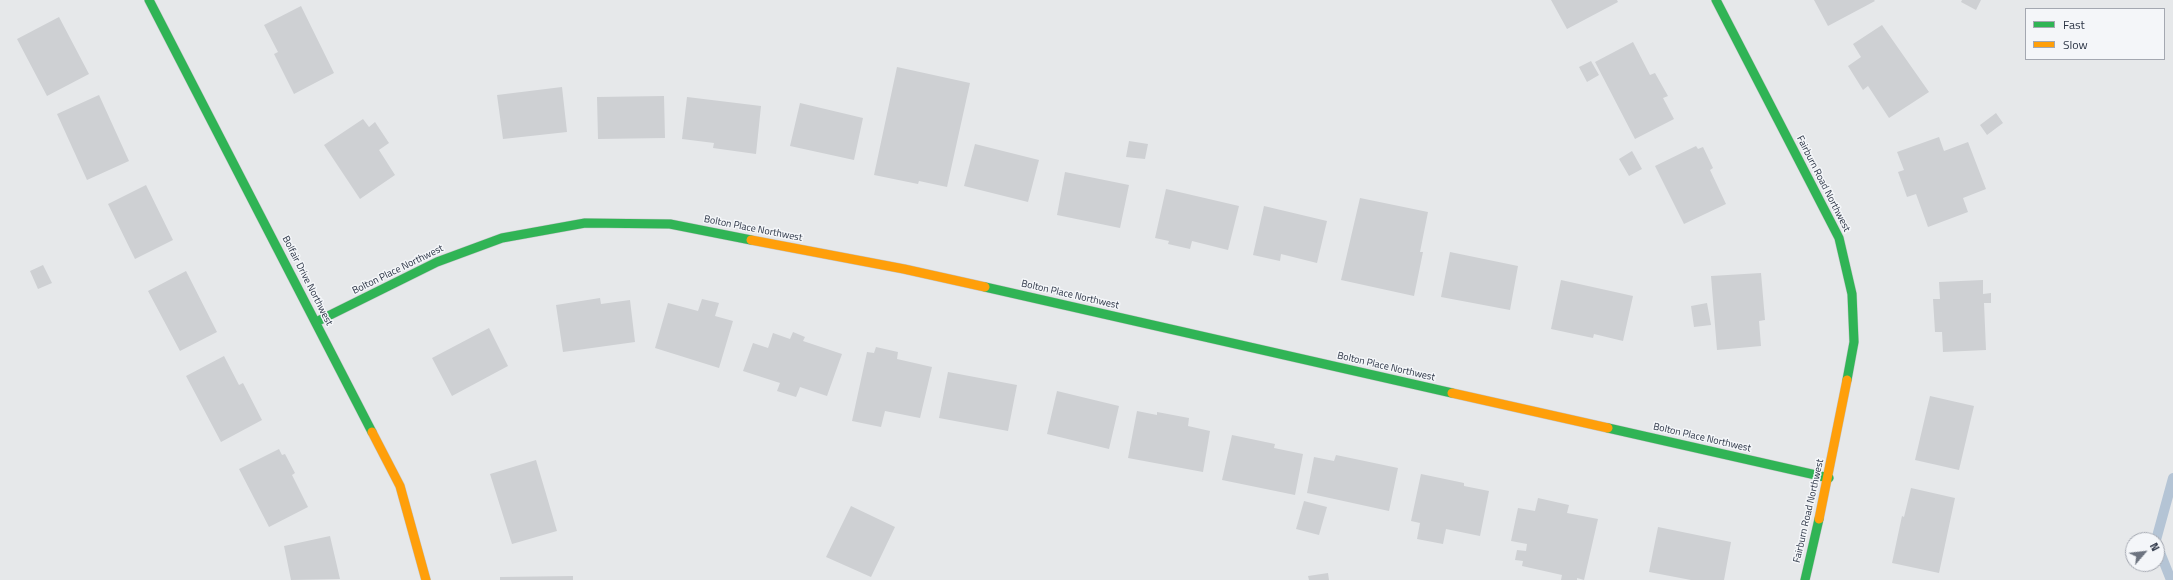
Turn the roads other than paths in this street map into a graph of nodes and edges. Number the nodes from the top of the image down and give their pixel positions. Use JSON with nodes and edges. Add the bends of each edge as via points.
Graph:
{"nodes":[{"id":1,"x":149,"y":0,"type":"edge"},
{"id":2,"x":1716,"y":0,"type":"edge"},
{"id":3,"x":316,"y":322,"type":"junction"},
{"id":4,"x":1829,"y":478,"type":"junction"},
{"id":5,"x":426,"y":580,"type":"edge"},
{"id":6,"x":1805,"y":580,"type":"edge"}],
"edges":[{"from":1,"to":3,"type":"street","name":"Bolfair Drive Northwest"},
{"from":2,"to":4,"type":"street","name":"Fairburn Road Northwest","via":[[1839,238],[1850,287],[1854,342]]},
{"from":3,"to":4,"type":"street","name":"Bolton Place Northwest","via":[[437,262],[502,238],[585,223],[670,224],[904,269]]},
{"from":3,"to":5,"type":"street","name":"Bolfair Drive Northwest","via":[[400,486]]},
{"from":4,"to":6,"type":"street","name":"Fairburn Road Northwest"}]}
